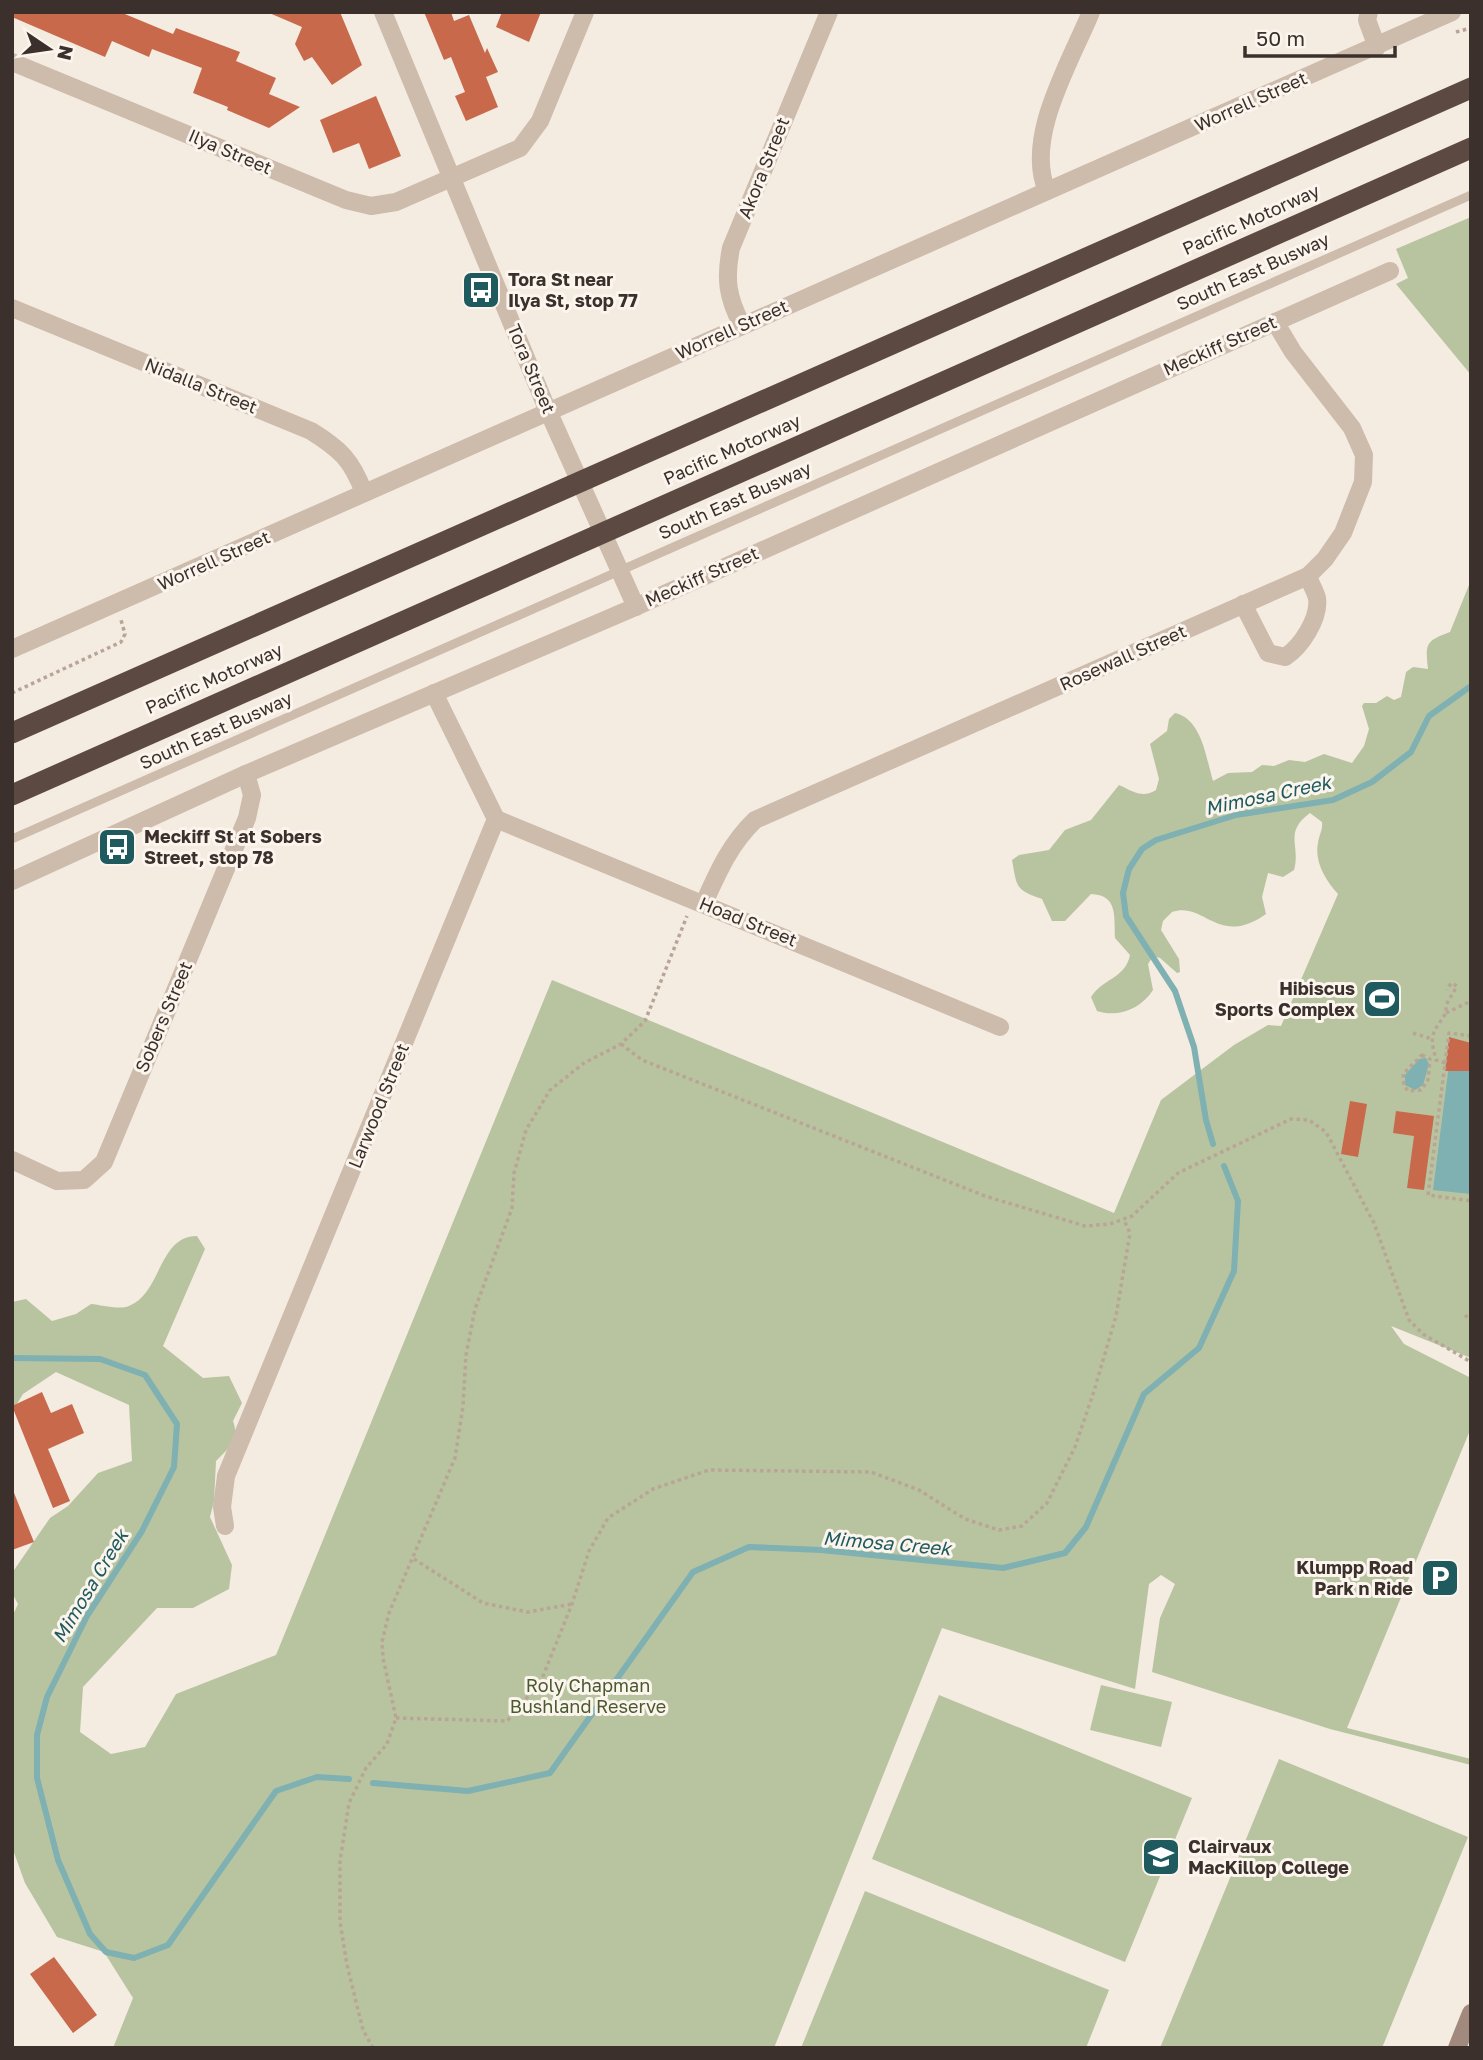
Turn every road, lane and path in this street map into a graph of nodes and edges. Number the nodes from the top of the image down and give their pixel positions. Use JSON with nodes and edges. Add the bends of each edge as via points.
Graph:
{"nodes":[{"id":1,"x":383,"y":12,"type":"edge"},
{"id":2,"x":585,"y":12,"type":"edge"},
{"id":3,"x":829,"y":12,"type":"edge"},
{"id":4,"x":1091,"y":12,"type":"edge"},
{"id":5,"x":1369,"y":12,"type":"edge"},
{"id":6,"x":1452,"y":12,"type":"edge"},
{"id":7,"x":1377,"y":47,"type":"junction"},
{"id":8,"x":12,"y":62,"type":"edge"},
{"id":9,"x":1471,"y":88,"type":"edge"},
{"id":10,"x":1471,"y":148,"type":"edge"},
{"id":11,"x":450,"y":179,"type":"junction"},
{"id":12,"x":1047,"y":191,"type":"junction"},
{"id":13,"x":1471,"y":195,"type":"edge"},
{"id":14,"x":1390,"y":271,"type":"dead end"},
{"id":15,"x":12,"y":308,"type":"edge"},
{"id":16,"x":1275,"y":322,"type":"junction"},
{"id":17,"x":742,"y":325,"type":"junction"},
{"id":18,"x":549,"y":412,"type":"junction"},
{"id":19,"x":364,"y":493,"type":"junction"},
{"id":20,"x":1308,"y":576,"type":"junction"},
{"id":21,"x":633,"y":600,"type":"junction"},
{"id":22,"x":1243,"y":604,"type":"junction"},
{"id":23,"x":116,"y":605,"type":"junction"},
{"id":24,"x":12,"y":649,"type":"edge"},
{"id":25,"x":12,"y":693,"type":"edge"},
{"id":26,"x":434,"y":693,"type":"junction"},
{"id":27,"x":12,"y":733,"type":"edge"},
{"id":28,"x":246,"y":774,"type":"junction"},
{"id":29,"x":12,"y":794,"type":"edge"},
{"id":30,"x":496,"y":819,"type":"junction"},
{"id":31,"x":12,"y":839,"type":"edge"},
{"id":32,"x":12,"y":881,"type":"edge"},
{"id":33,"x":699,"y":902,"type":"junction"},
{"id":34,"x":1447,"y":990,"type":"dead end"},
{"id":35,"x":1471,"y":1001,"type":"edge"},
{"id":36,"x":1446,"y":1013,"type":"junction"},
{"id":37,"x":1000,"y":1027,"type":"dead end"},
{"id":38,"x":1413,"y":1032,"type":"dead end"},
{"id":39,"x":1471,"y":1035,"type":"edge"},
{"id":40,"x":1432,"y":1039,"type":"junction"},
{"id":41,"x":621,"y":1044,"type":"junction"},
{"id":42,"x":1433,"y":1048,"type":"junction"},
{"id":43,"x":1422,"y":1055,"type":"junction"},
{"id":44,"x":1445,"y":1063,"type":"junction"},
{"id":45,"x":12,"y":1160,"type":"edge"},
{"id":46,"x":1471,"y":1201,"type":"edge"},
{"id":47,"x":1124,"y":1220,"type":"junction"},
{"id":48,"x":1465,"y":1315,"type":"dead end"},
{"id":49,"x":1471,"y":1321,"type":"edge"},
{"id":50,"x":1471,"y":1362,"type":"edge"},
{"id":51,"x":225,"y":1526,"type":"dead end"},
{"id":52,"x":414,"y":1559,"type":"junction"},
{"id":53,"x":572,"y":1604,"type":"junction"},
{"id":54,"x":396,"y":1718,"type":"junction"},
{"id":55,"x":1471,"y":2013,"type":"edge"},
{"id":56,"x":373,"y":2048,"type":"edge"},
{"id":57,"x":1457,"y":2048,"type":"edge"}],
"edges":[{"from":1,"to":11,"type":"street","name":"Tora Street"},
{"from":2,"to":11,"type":"street","name":"Ilya Street","via":[[540,121],[527,140],[512,153]]},
{"from":3,"to":17,"type":"street","name":"Akora Street","via":[[731,248],[725,275],[729,302]]},
{"from":4,"to":12,"type":"street","via":[[1042,131],[1038,160]]},
{"from":5,"to":7,"type":"street","via":[[1367,20]]},
{"from":6,"to":7,"type":"street","name":"Worrell Street"},
{"from":7,"to":12,"type":"street","name":"Worrell Street"},
{"from":8,"to":11,"type":"street","name":"Ilya Street","via":[[356,204],[396,202]]},
{"from":9,"to":27,"type":"highway","name":"Pacific Motorway"},
{"from":10,"to":29,"type":"highway","name":"Pacific Motorway"},
{"from":11,"to":18,"type":"street","name":"Tora Street"},
{"from":12,"to":17,"type":"street","name":"Worrell Street"},
{"from":13,"to":31,"type":"lane","name":"South East Busway"},
{"from":14,"to":16,"type":"street","name":"Meckiff Street"},
{"from":15,"to":19,"type":"street","name":"Nidalla Street","via":[[311,431],[339,448]]},
{"from":16,"to":20,"type":"street","name":"Rosewall Street","via":[[1352,428],[1364,455],[1363,482],[1343,533]]},
{"from":16,"to":21,"type":"street","name":"Meckiff Street"},
{"from":17,"to":18,"type":"street","name":"Worrell Street"},
{"from":18,"to":19,"type":"street","name":"Worrell Street"},
{"from":18,"to":21,"type":"street","name":"Tora Street"},
{"from":19,"to":23,"type":"street","name":"Worrell Street"},
{"from":20,"to":22,"type":"street","name":"Rosewall Street"},
{"from":20,"to":22,"type":"street","via":[[1317,598],[1316,613],[1298,649],[1285,657],[1268,653]]},
{"from":21,"to":26,"type":"street","name":"Meckiff Street"},
{"from":22,"to":33,"type":"street","name":"Rosewall Street","via":[[755,820],[738,837]]},
{"from":23,"to":24,"type":"street","name":"Worrell Street"},
{"from":23,"to":25,"type":"path","via":[[125,634],[121,642]]},
{"from":26,"to":28,"type":"street","name":"Meckiff Street"},
{"from":26,"to":30,"type":"street"},
{"from":28,"to":32,"type":"street","name":"Meckiff Street"},
{"from":28,"to":45,"type":"street","name":"Sobers Street","via":[[251,794],[247,818],[104,1162],[84,1180],[57,1181]]},
{"from":30,"to":33,"type":"street","name":"Hoad Street"},
{"from":30,"to":51,"type":"street","name":"Larwood Street","via":[[226,1476]]},
{"from":33,"to":37,"type":"street","name":"Hoad Street"},
{"from":33,"to":41,"type":"path","via":[[645,1021]]},
{"from":34,"to":36,"type":"path","via":[[1451,983],[1457,986]]},
{"from":35,"to":36,"type":"path"},
{"from":36,"to":40,"type":"path"},
{"from":38,"to":40,"type":"path"},
{"from":39,"to":44,"type":"path","via":[[1449,1033]]},
{"from":40,"to":42,"type":"path"},
{"from":41,"to":47,"type":"path","via":[[642,1059],[985,1196],[1075,1225]]},
{"from":41,"to":52,"type":"path","via":[[584,1063],[551,1090],[526,1130],[513,1173],[512,1208],[475,1309],[455,1458]]},
{"from":42,"to":43,"type":"path"},
{"from":42,"to":44,"type":"path","via":[[1436,1060]]},
{"from":43,"to":43,"type":"path","via":[[1430,1059],[1428,1080],[1421,1090],[1408,1091],[1403,1074]]},
{"from":44,"to":46,"type":"path","via":[[1428,1195]]},
{"from":47,"to":50,"type":"path","via":[[1140,1211],[1160,1186],[1178,1173],[1291,1119],[1309,1119],[1326,1132],[1374,1223],[1409,1320],[1423,1334]]},
{"from":47,"to":53,"type":"path","via":[[1130,1233],[1116,1316],[1094,1391],[1075,1447],[1047,1503],[1022,1526],[999,1530],[965,1518],[919,1490],[871,1472],[709,1470],[653,1489],[608,1518],[589,1551]]},
{"from":48,"to":49,"type":"path"},
{"from":52,"to":53,"type":"path","via":[[483,1603],[528,1612]]},
{"from":52,"to":54,"type":"path","via":[[389,1613],[382,1642]]},
{"from":53,"to":54,"type":"path","via":[[541,1681],[507,1721]]},
{"from":54,"to":56,"type":"path","via":[[387,1744],[366,1768],[349,1803],[340,1861],[340,1922],[363,2030]]},
{"from":55,"to":57,"type":"main road"}]}
